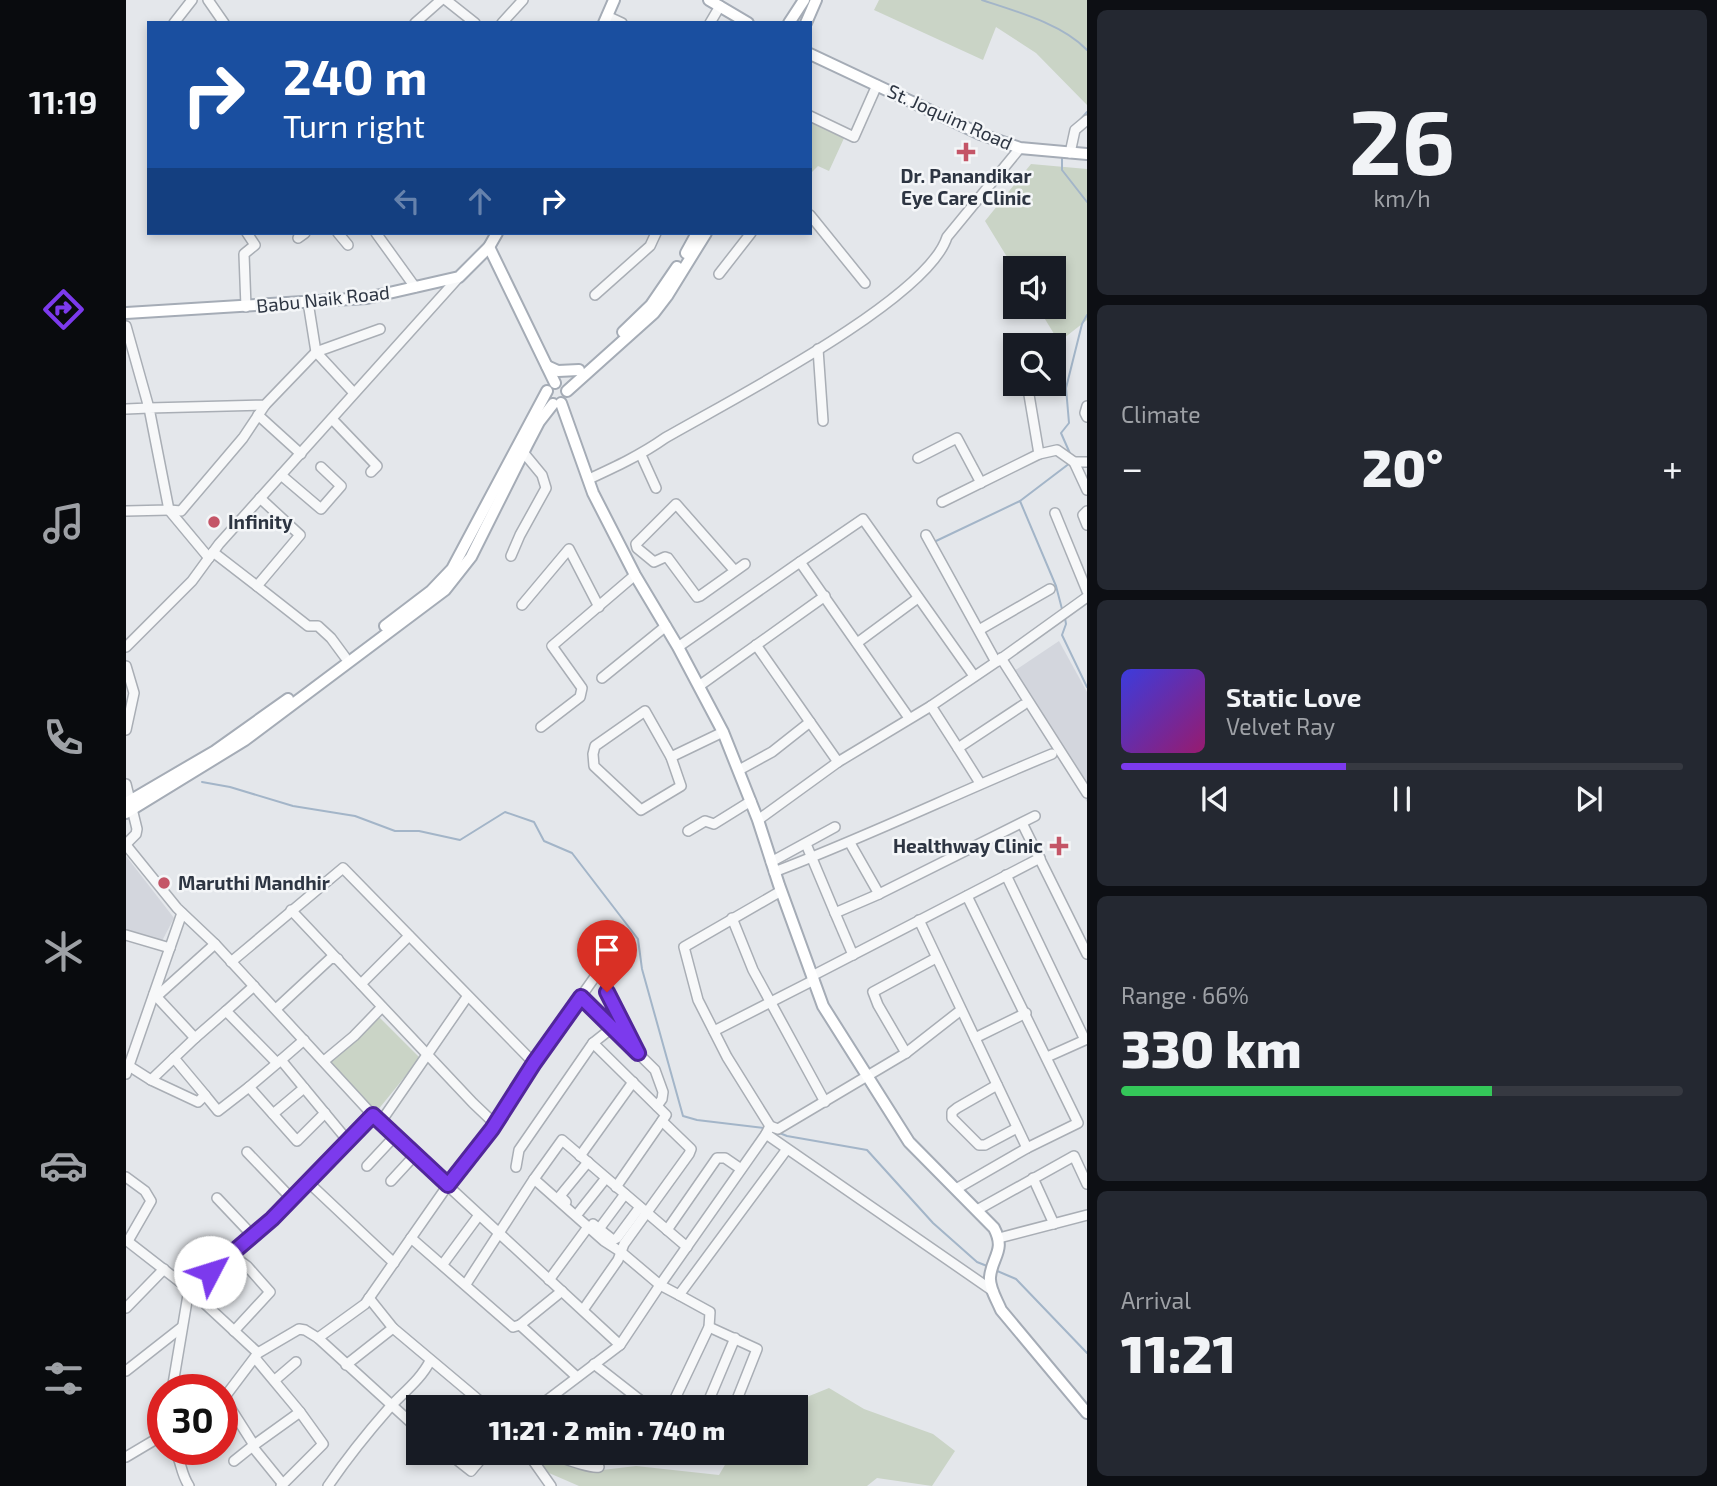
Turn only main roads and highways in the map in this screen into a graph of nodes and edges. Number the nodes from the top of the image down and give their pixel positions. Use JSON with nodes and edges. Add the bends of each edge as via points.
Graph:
{"nodes":[{"id":1,"x":614,"y":0,"type":"edge"},
{"id":2,"x":709,"y":0,"type":"edge"},
{"id":3,"x":804,"y":0,"type":"edge"},
{"id":4,"x":816,"y":0,"type":"edge"},
{"id":5,"x":605,"y":20,"type":"edge"},
{"id":6,"x":747,"y":21,"type":"edge"},
{"id":7,"x":790,"y":21,"type":"edge"},
{"id":8,"x":807,"y":21,"type":"edge"},
{"id":9,"x":813,"y":53,"type":"edge"},
{"id":10,"x":1087,"y":154,"type":"edge"},
{"id":11,"x":495,"y":235,"type":"edge"},
{"id":12,"x":696,"y":235,"type":"edge"},
{"id":13,"x":705,"y":235,"type":"edge"},
{"id":14,"x":489,"y":247,"type":"junction"},
{"id":15,"x":126,"y":313,"type":"edge"},
{"id":16,"x":547,"y":366,"type":"junction"},
{"id":17,"x":579,"y":370,"type":"junction"},
{"id":18,"x":558,"y":387,"type":"junction"},
{"id":19,"x":557,"y":404,"type":"junction"},
{"id":20,"x":129,"y":806,"type":"edge"},
{"id":21,"x":1087,"y":1413,"type":"edge"}],
"edges":[{"from":1,"to":5,"type":"main road"},
{"from":2,"to":6,"type":"main road"},
{"from":3,"to":7,"type":"main road"},
{"from":4,"to":8,"type":"main road"},
{"from":9,"to":10,"type":"main road","name":"St. Joquim Road","via":[[980,134],[1020,148]]},
{"from":11,"to":14,"type":"main road"},
{"from":12,"to":17,"type":"main road","via":[[651,304]]},
{"from":13,"to":18,"type":"main road","via":[[654,313]]},
{"from":14,"to":15,"type":"main road","name":"Babu Naik Road","via":[[459,277],[368,298]]},
{"from":14,"to":16,"type":"main road"},
{"from":16,"to":17,"type":"main road","via":[[563,372]]},
{"from":16,"to":18,"type":"main road"},
{"from":17,"to":18,"type":"main road"},
{"from":18,"to":19,"type":"main road","via":[[567,397]]},
{"from":18,"to":19,"type":"main road","via":[[547,397]]},
{"from":18,"to":20,"type":"main road","via":[[452,569],[431,591],[215,751]]},
{"from":19,"to":20,"type":"main road","via":[[539,422],[471,557],[445,590],[245,740]]},
{"from":19,"to":21,"type":"main road","via":[[632,570],[723,732],[823,1006],[909,1142],[994,1228],[999,1255],[990,1278],[1001,1310]]}]}
